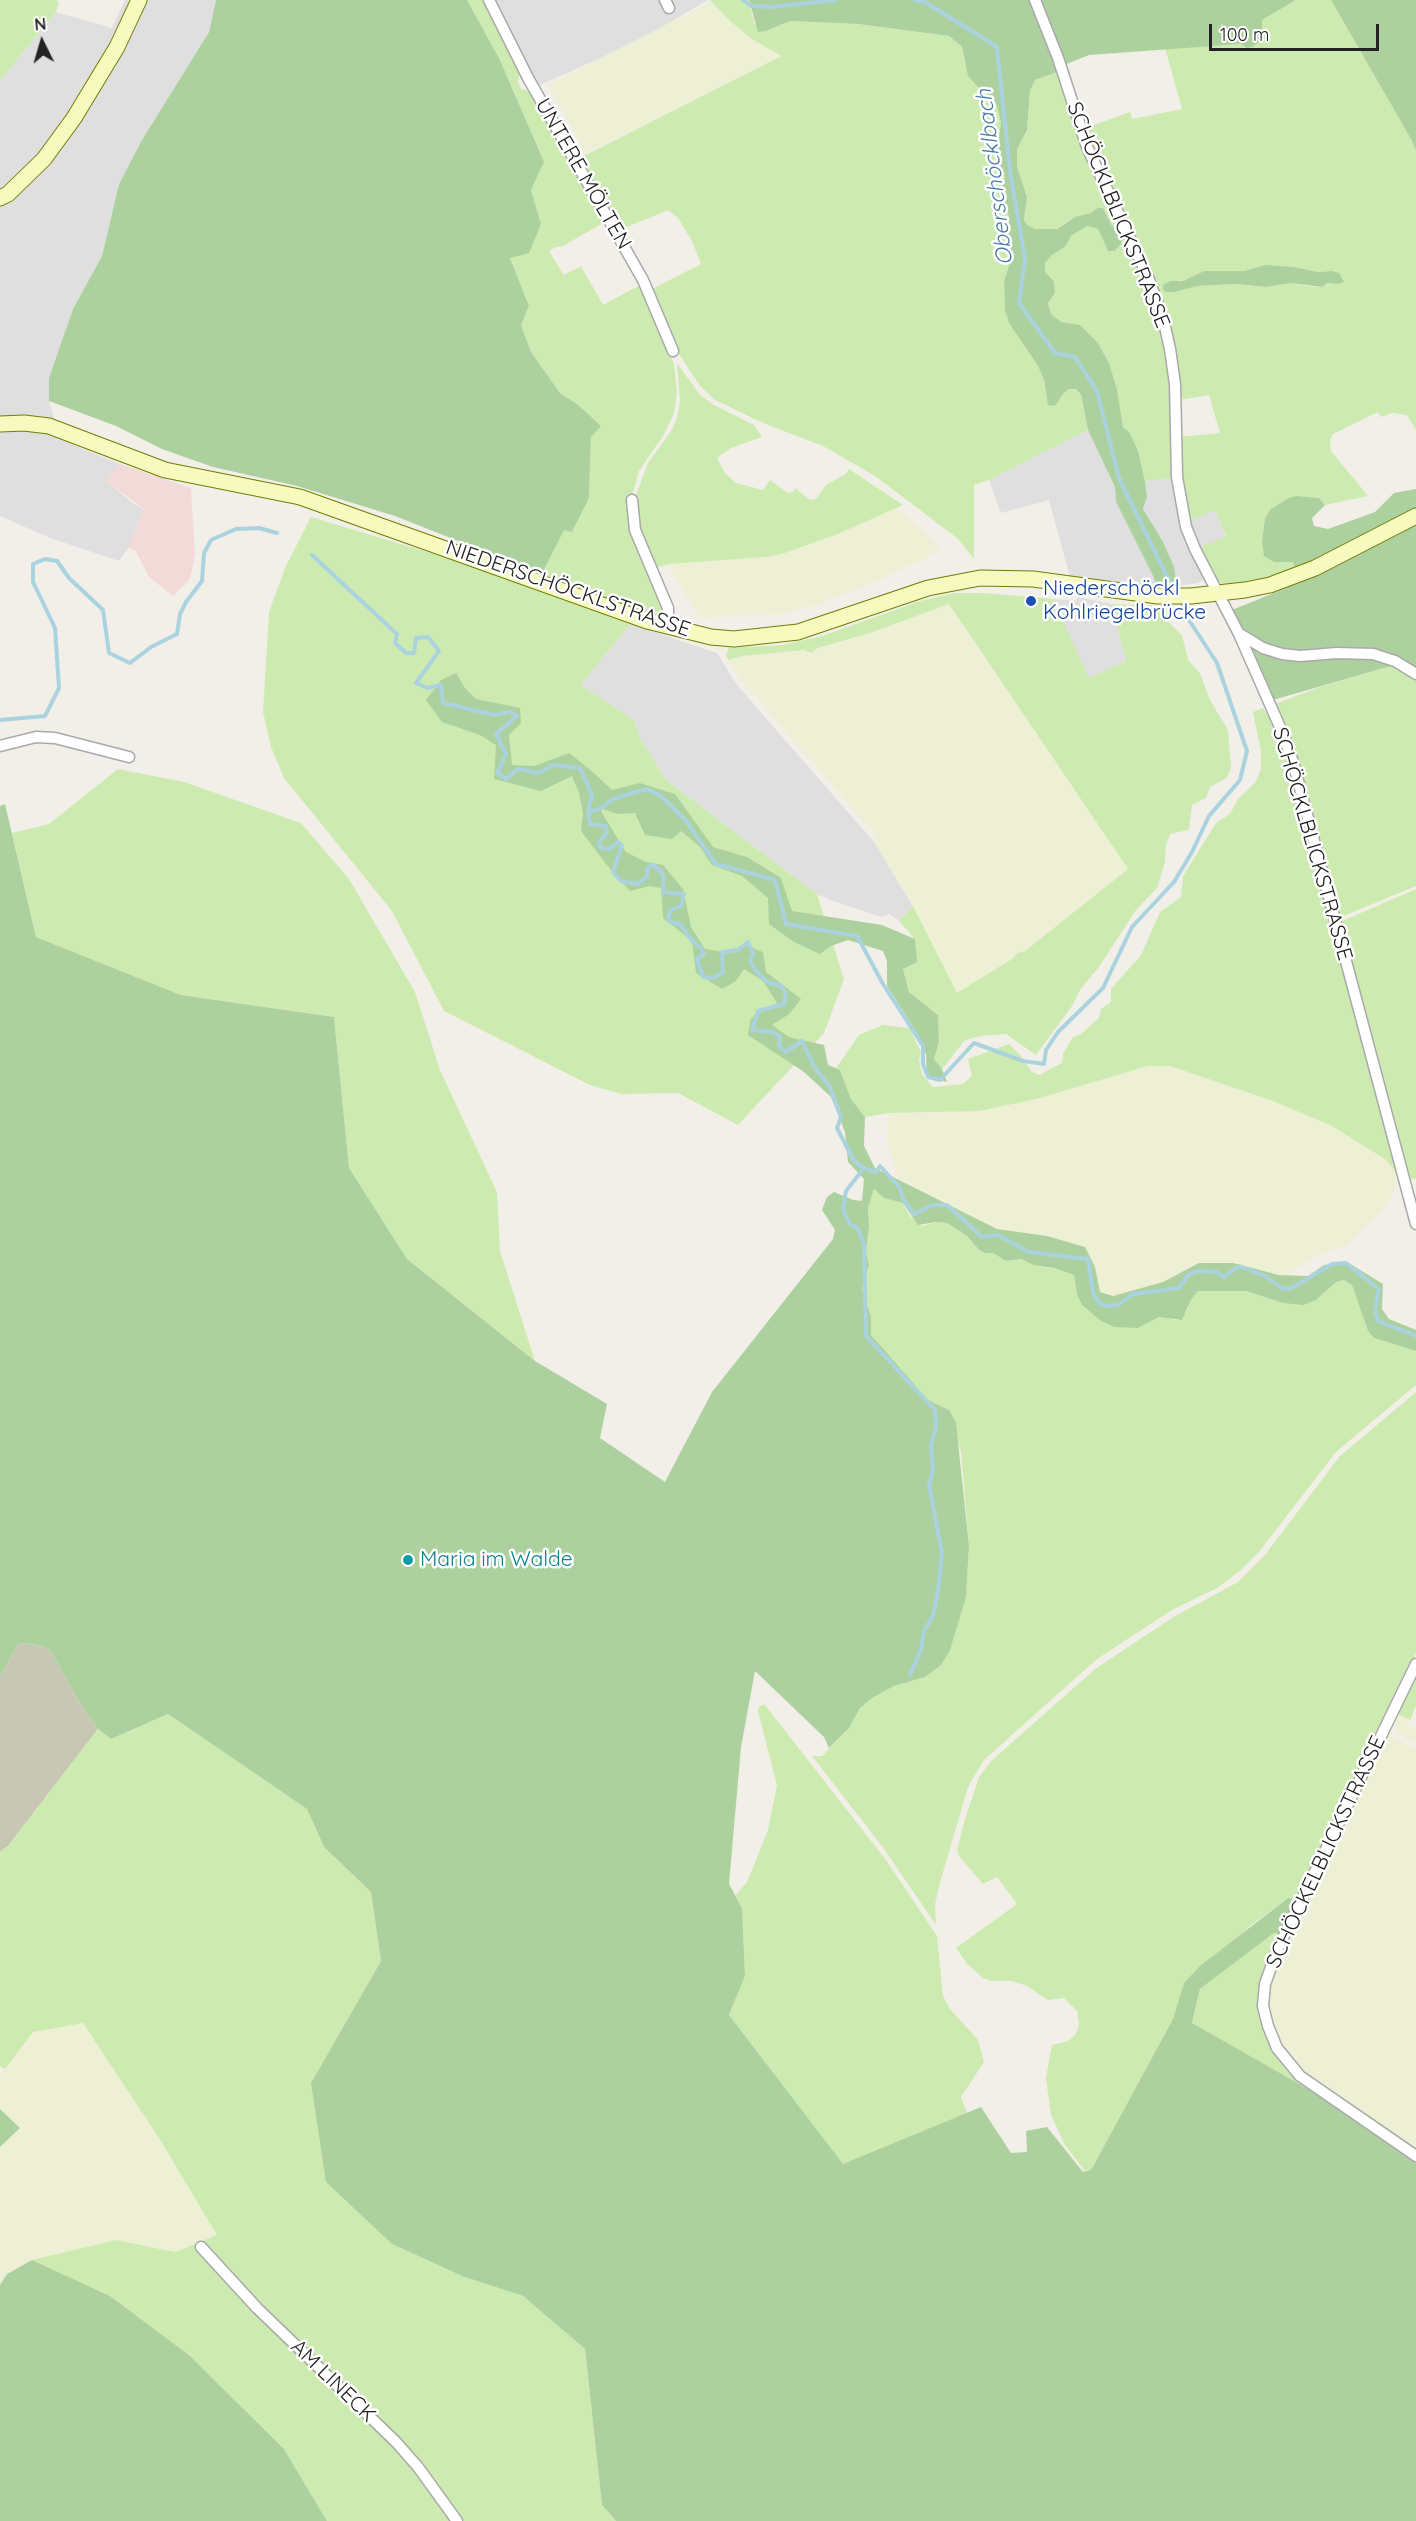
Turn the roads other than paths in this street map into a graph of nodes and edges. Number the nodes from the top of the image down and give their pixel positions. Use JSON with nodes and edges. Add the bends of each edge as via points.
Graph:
{"nodes":[{"id":1,"x":140,"y":0,"type":"edge"},
{"id":2,"x":489,"y":0,"type":"edge"},
{"id":3,"x":1035,"y":0,"type":"edge"},
{"id":4,"x":0,"y":198,"type":"edge"},
{"id":5,"x":673,"y":351,"type":"dead end"},
{"id":6,"x":0,"y":424,"type":"edge"},
{"id":7,"x":632,"y":500,"type":"dead end"},
{"id":8,"x":1416,"y":516,"type":"edge"},
{"id":9,"x":1219,"y":594,"type":"junction"},
{"id":10,"x":668,"y":627,"type":"junction"},
{"id":11,"x":1239,"y":634,"type":"junction"},
{"id":12,"x":1416,"y":674,"type":"edge"},
{"id":13,"x":0,"y":746,"type":"edge"},
{"id":14,"x":129,"y":757,"type":"dead end"},
{"id":15,"x":1416,"y":1224,"type":"edge"},
{"id":16,"x":1416,"y":1664,"type":"edge"},
{"id":17,"x":1416,"y":2156,"type":"edge"},
{"id":18,"x":201,"y":2247,"type":"dead end"},
{"id":19,"x":457,"y":2521,"type":"edge"}],
"edges":[{"from":1,"to":4,"type":"main road","via":[[74,118],[45,159]]},
{"from":2,"to":5,"type":"street","name":"UNTERE MÖLTEN","via":[[528,78],[643,280]]},
{"from":3,"to":9,"type":"street","name":"SCHÖCKLBLICKSTRASSE","via":[[1087,147],[1146,273],[1162,318],[1175,384],[1177,477],[1182,513],[1195,549]]},
{"from":6,"to":10,"type":"main road","name":"NIEDERSCHÖCKLSTRASSE","via":[[49,426],[165,470],[300,497]]},
{"from":7,"to":10,"type":"street","via":[[635,530],[668,608]]},
{"from":8,"to":9,"type":"main road","name":"NIEDERSCHÖCKLSTRASSE","via":[[1315,568],[1270,585]]},
{"from":9,"to":10,"type":"main road","name":"NIEDERSCHÖCKLSTRASSE","via":[[1158,596],[1033,579],[980,578],[928,588],[821,626],[780,636],[734,639]]},
{"from":9,"to":11,"type":"street","name":"SCHÖCKLBLICKSTRASSE"},
{"from":11,"to":12,"type":"street","via":[[1282,654],[1373,654]]},
{"from":11,"to":15,"type":"street","name":"SCHÖCKLBLICKSTRASSE","via":[[1293,762]]},
{"from":13,"to":14,"type":"street","via":[[55,738]]},
{"from":16,"to":17,"type":"street","name":"SCHÖCKELBLICKSTRASSE","via":[[1278,1948],[1265,1984],[1263,2006],[1277,2048],[1296,2072]]},
{"from":18,"to":19,"type":"street","name":"AM LINECK","via":[[257,2308],[396,2442]]}]}
